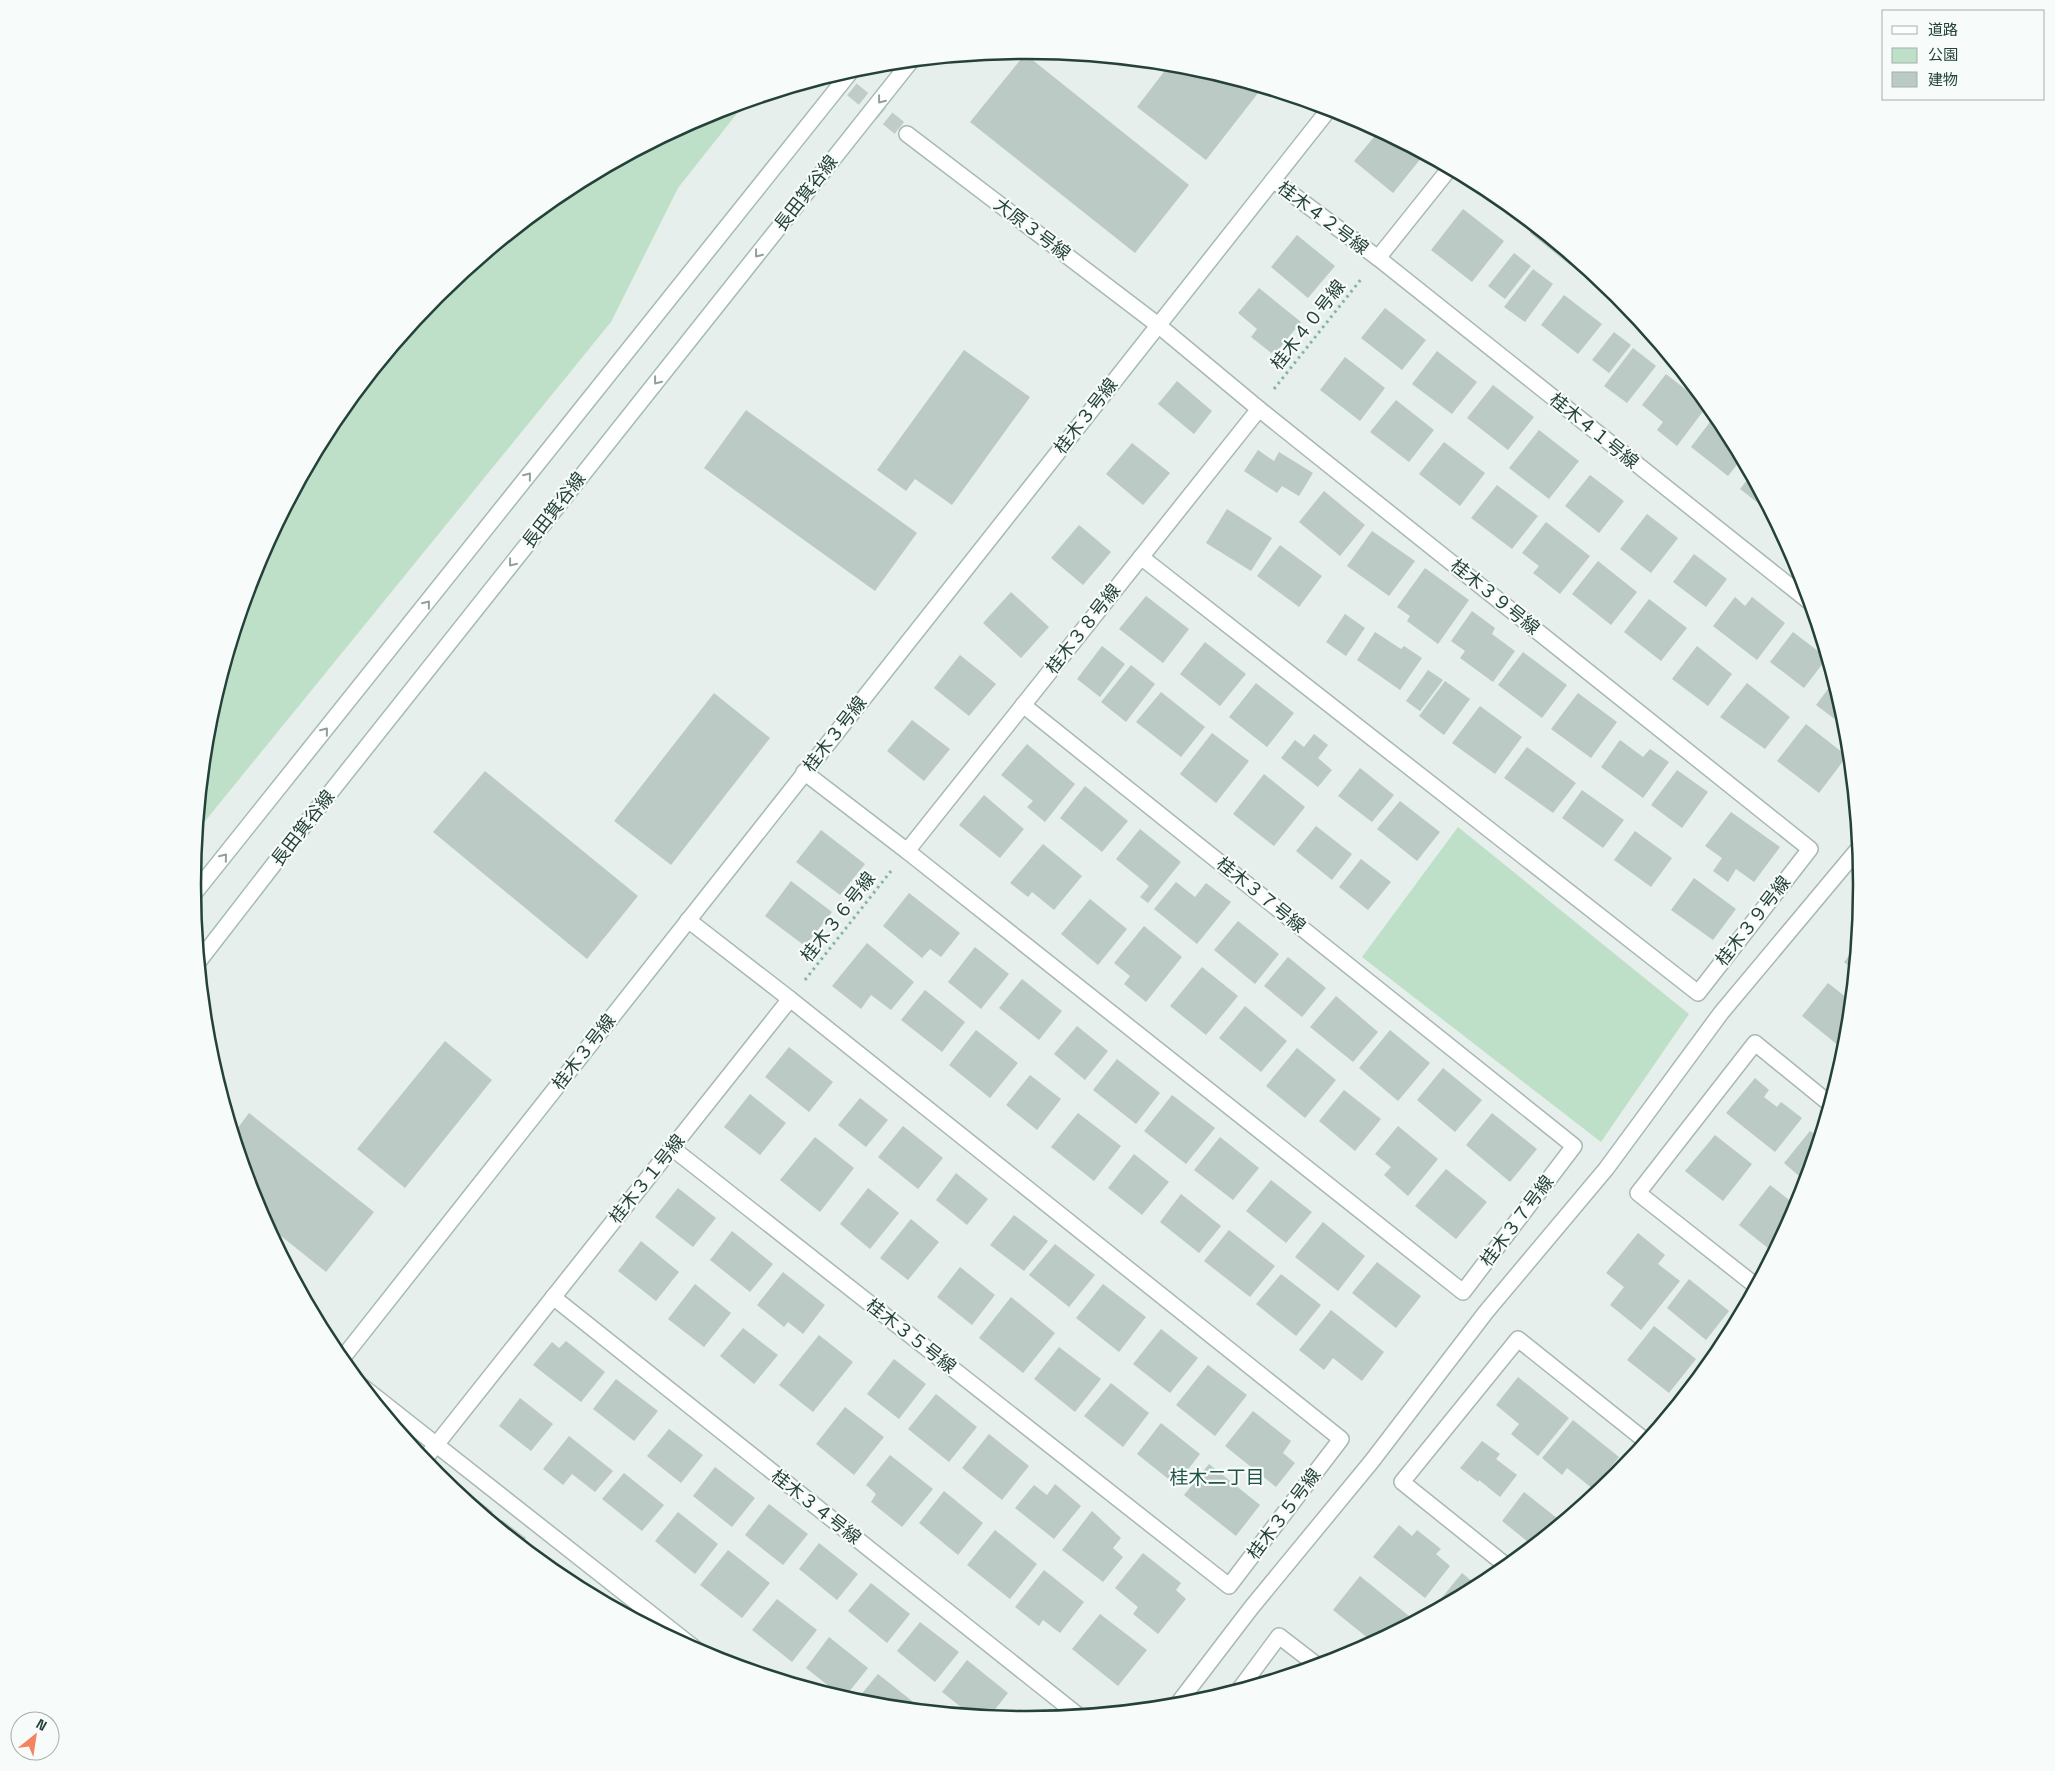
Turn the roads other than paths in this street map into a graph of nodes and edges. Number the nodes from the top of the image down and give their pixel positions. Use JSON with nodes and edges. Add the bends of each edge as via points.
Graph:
{"nodes":[{"id":1,"x":906,"y":68,"type":"edge"},
{"id":2,"x":844,"y":80,"type":"edge"},
{"id":3,"x":1325,"y":115,"type":"edge"},
{"id":4,"x":907,"y":134,"type":"tunnel mouth"},
{"id":5,"x":1446,"y":173,"type":"edge"},
{"id":6,"x":1273,"y":180,"type":"junction"},
{"id":7,"x":1378,"y":258,"type":"junction"},
{"id":8,"x":1158,"y":325,"type":"junction"},
{"id":9,"x":1259,"y":408,"type":"junction"},
{"id":10,"x":1141,"y":557,"type":"junction"},
{"id":11,"x":1801,"y":595,"type":"edge"},
{"id":12,"x":1023,"y":706,"type":"junction"},
{"id":13,"x":804,"y":772,"type":"junction"},
{"id":14,"x":907,"y":851,"type":"junction"},
{"id":15,"x":1853,"y":855,"type":"edge"},
{"id":16,"x":201,"y":885,"type":"edge"},
{"id":17,"x":688,"y":920,"type":"junction"},
{"id":18,"x":204,"y":953,"type":"edge"},
{"id":19,"x":790,"y":999,"type":"junction"},
{"id":20,"x":1826,"y":1100,"type":"edge"},
{"id":21,"x":672,"y":1148,"type":"junction"},
{"id":22,"x":1752,"y":1283,"type":"edge"},
{"id":23,"x":553,"y":1298,"type":"junction"},
{"id":24,"x":346,"y":1353,"type":"edge"},
{"id":25,"x":384,"y":1403,"type":"edge"},
{"id":26,"x":1642,"y":1438,"type":"edge"},
{"id":27,"x":436,"y":1445,"type":"junction"},
{"id":28,"x":428,"y":1455,"type":"edge"},
{"id":29,"x":1502,"y":1562,"type":"edge"},
{"id":30,"x":675,"y":1633,"type":"edge"},
{"id":31,"x":1312,"y":1661,"type":"edge"},
{"id":32,"x":1244,"y":1683,"type":"edge"},
{"id":33,"x":1183,"y":1697,"type":"edge"},
{"id":34,"x":1072,"y":1710,"type":"edge"}],
"edges":[{"from":1,"to":18,"type":"street","name":"長田箕谷線","one_way":true},
{"from":16,"to":2,"type":"street","one_way":true},
{"from":3,"to":6,"type":"street","name":"桂木３号線"},
{"from":4,"to":8,"type":"street","name":"大原３号線"},
{"from":5,"to":7,"type":"street","name":"桂木４２号線"},
{"from":6,"to":7,"type":"street","name":"桂木４２号線"},
{"from":6,"to":8,"type":"street","name":"桂木３号線"},
{"from":7,"to":11,"type":"street","name":"桂木４１号線"},
{"from":8,"to":9,"type":"street"},
{"from":8,"to":13,"type":"street","name":"桂木３号線"},
{"from":9,"to":10,"type":"street","name":"桂木３８号線"},
{"from":9,"to":10,"type":"street","name":"桂木３９号線","via":[[1810,848],[1698,993]]},
{"from":10,"to":12,"type":"street","name":"桂木３８号線"},
{"from":12,"to":14,"type":"street","name":"桂木３８号線"},
{"from":12,"to":14,"type":"street","name":"桂木３７号線","via":[[1574,1146],[1463,1292]]},
{"from":13,"to":14,"type":"street"},
{"from":13,"to":17,"type":"street","name":"桂木３号線"},
{"from":15,"to":33,"type":"street","via":[[1722,1013],[1606,1169],[1486,1312],[1372,1461],[1251,1608]]},
{"from":17,"to":19,"type":"street"},
{"from":17,"to":24,"type":"street","name":"桂木３号線"},
{"from":19,"to":21,"type":"street","name":"桂木３１号線"},
{"from":19,"to":21,"type":"street","name":"桂木３５号線","via":[[1341,1439],[1229,1586]]},
{"from":20,"to":22,"type":"street","via":[[1755,1043],[1638,1193]]},
{"from":21,"to":23,"type":"street","name":"桂木３１号線"},
{"from":23,"to":27,"type":"street","name":"桂木３１号線"},
{"from":23,"to":34,"type":"street","name":"桂木３４号線"},
{"from":25,"to":27,"type":"street"},
{"from":26,"to":29,"type":"street","via":[[1518,1340],[1402,1482]]},
{"from":27,"to":28,"type":"street","name":"桂木３１号線"},
{"from":27,"to":30,"type":"street"},
{"from":31,"to":32,"type":"street","via":[[1280,1636]]}]}
